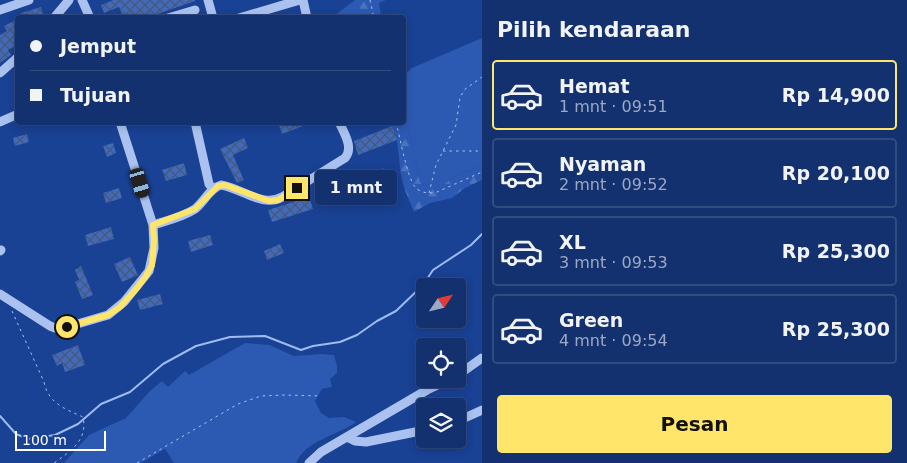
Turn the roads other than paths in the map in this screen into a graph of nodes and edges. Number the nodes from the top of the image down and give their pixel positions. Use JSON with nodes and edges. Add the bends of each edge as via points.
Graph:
{"nodes":[{"id":1,"x":29,"y":0,"type":"edge"},
{"id":2,"x":69,"y":0,"type":"edge"},
{"id":3,"x":82,"y":0,"type":"edge"},
{"id":4,"x":208,"y":0,"type":"edge"},
{"id":5,"x":301,"y":0,"type":"edge"},
{"id":6,"x":0,"y":10,"type":"edge"},
{"id":7,"x":195,"y":10,"type":"dead end"},
{"id":8,"x":56,"y":15,"type":"edge"},
{"id":9,"x":89,"y":15,"type":"edge"},
{"id":10,"x":178,"y":15,"type":"edge"},
{"id":11,"x":213,"y":15,"type":"edge"},
{"id":12,"x":249,"y":15,"type":"edge"},
{"id":13,"x":307,"y":15,"type":"edge"},
{"id":14,"x":15,"y":60,"type":"edge"},
{"id":15,"x":0,"y":73,"type":"edge"},
{"id":16,"x":15,"y":115,"type":"edge"},
{"id":17,"x":0,"y":122,"type":"edge"},
{"id":18,"x":121,"y":125,"type":"edge"},
{"id":19,"x":197,"y":125,"type":"edge"},
{"id":20,"x":340,"y":125,"type":"edge"},
{"id":21,"x":213,"y":189,"type":"junction"},
{"id":22,"x":153,"y":225,"type":"junction"},
{"id":23,"x":4,"y":297,"type":"edge"},
{"id":24,"x":482,"y":358,"type":"edge"},
{"id":25,"x":466,"y":370,"type":"edge"},
{"id":26,"x":431,"y":388,"type":"edge"},
{"id":27,"x":482,"y":410,"type":"edge"},
{"id":28,"x":466,"y":417,"type":"edge"},
{"id":29,"x":416,"y":432,"type":"edge"},
{"id":30,"x":347,"y":437,"type":"junction"},
{"id":31,"x":309,"y":463,"type":"edge"}],
"edges":[{"from":1,"to":6,"type":"street"},
{"from":2,"to":8,"type":"street"},
{"from":3,"to":9,"type":"street"},
{"from":4,"to":11,"type":"street"},
{"from":5,"to":12,"type":"street"},
{"from":5,"to":13,"type":"street"},
{"from":7,"to":10,"type":"street"},
{"from":14,"to":15,"type":"street"},
{"from":16,"to":17,"type":"street"},
{"from":18,"to":22,"type":"street"},
{"from":19,"to":21,"type":"street","via":[[209,184]]},
{"from":20,"to":21,"type":"street","via":[[349,146],[348,155],[278,200],[264,200],[225,185]]},
{"from":21,"to":22,"type":"street","via":[[190,212]]},
{"from":22,"to":23,"type":"street","via":[[154,248],[149,271],[124,302],[108,315],[55,328]]},
{"from":24,"to":25,"type":"street"},
{"from":26,"to":30,"type":"street"},
{"from":27,"to":28,"type":"street"},
{"from":29,"to":30,"type":"street","via":[[366,442]]},
{"from":30,"to":31,"type":"street"}]}
